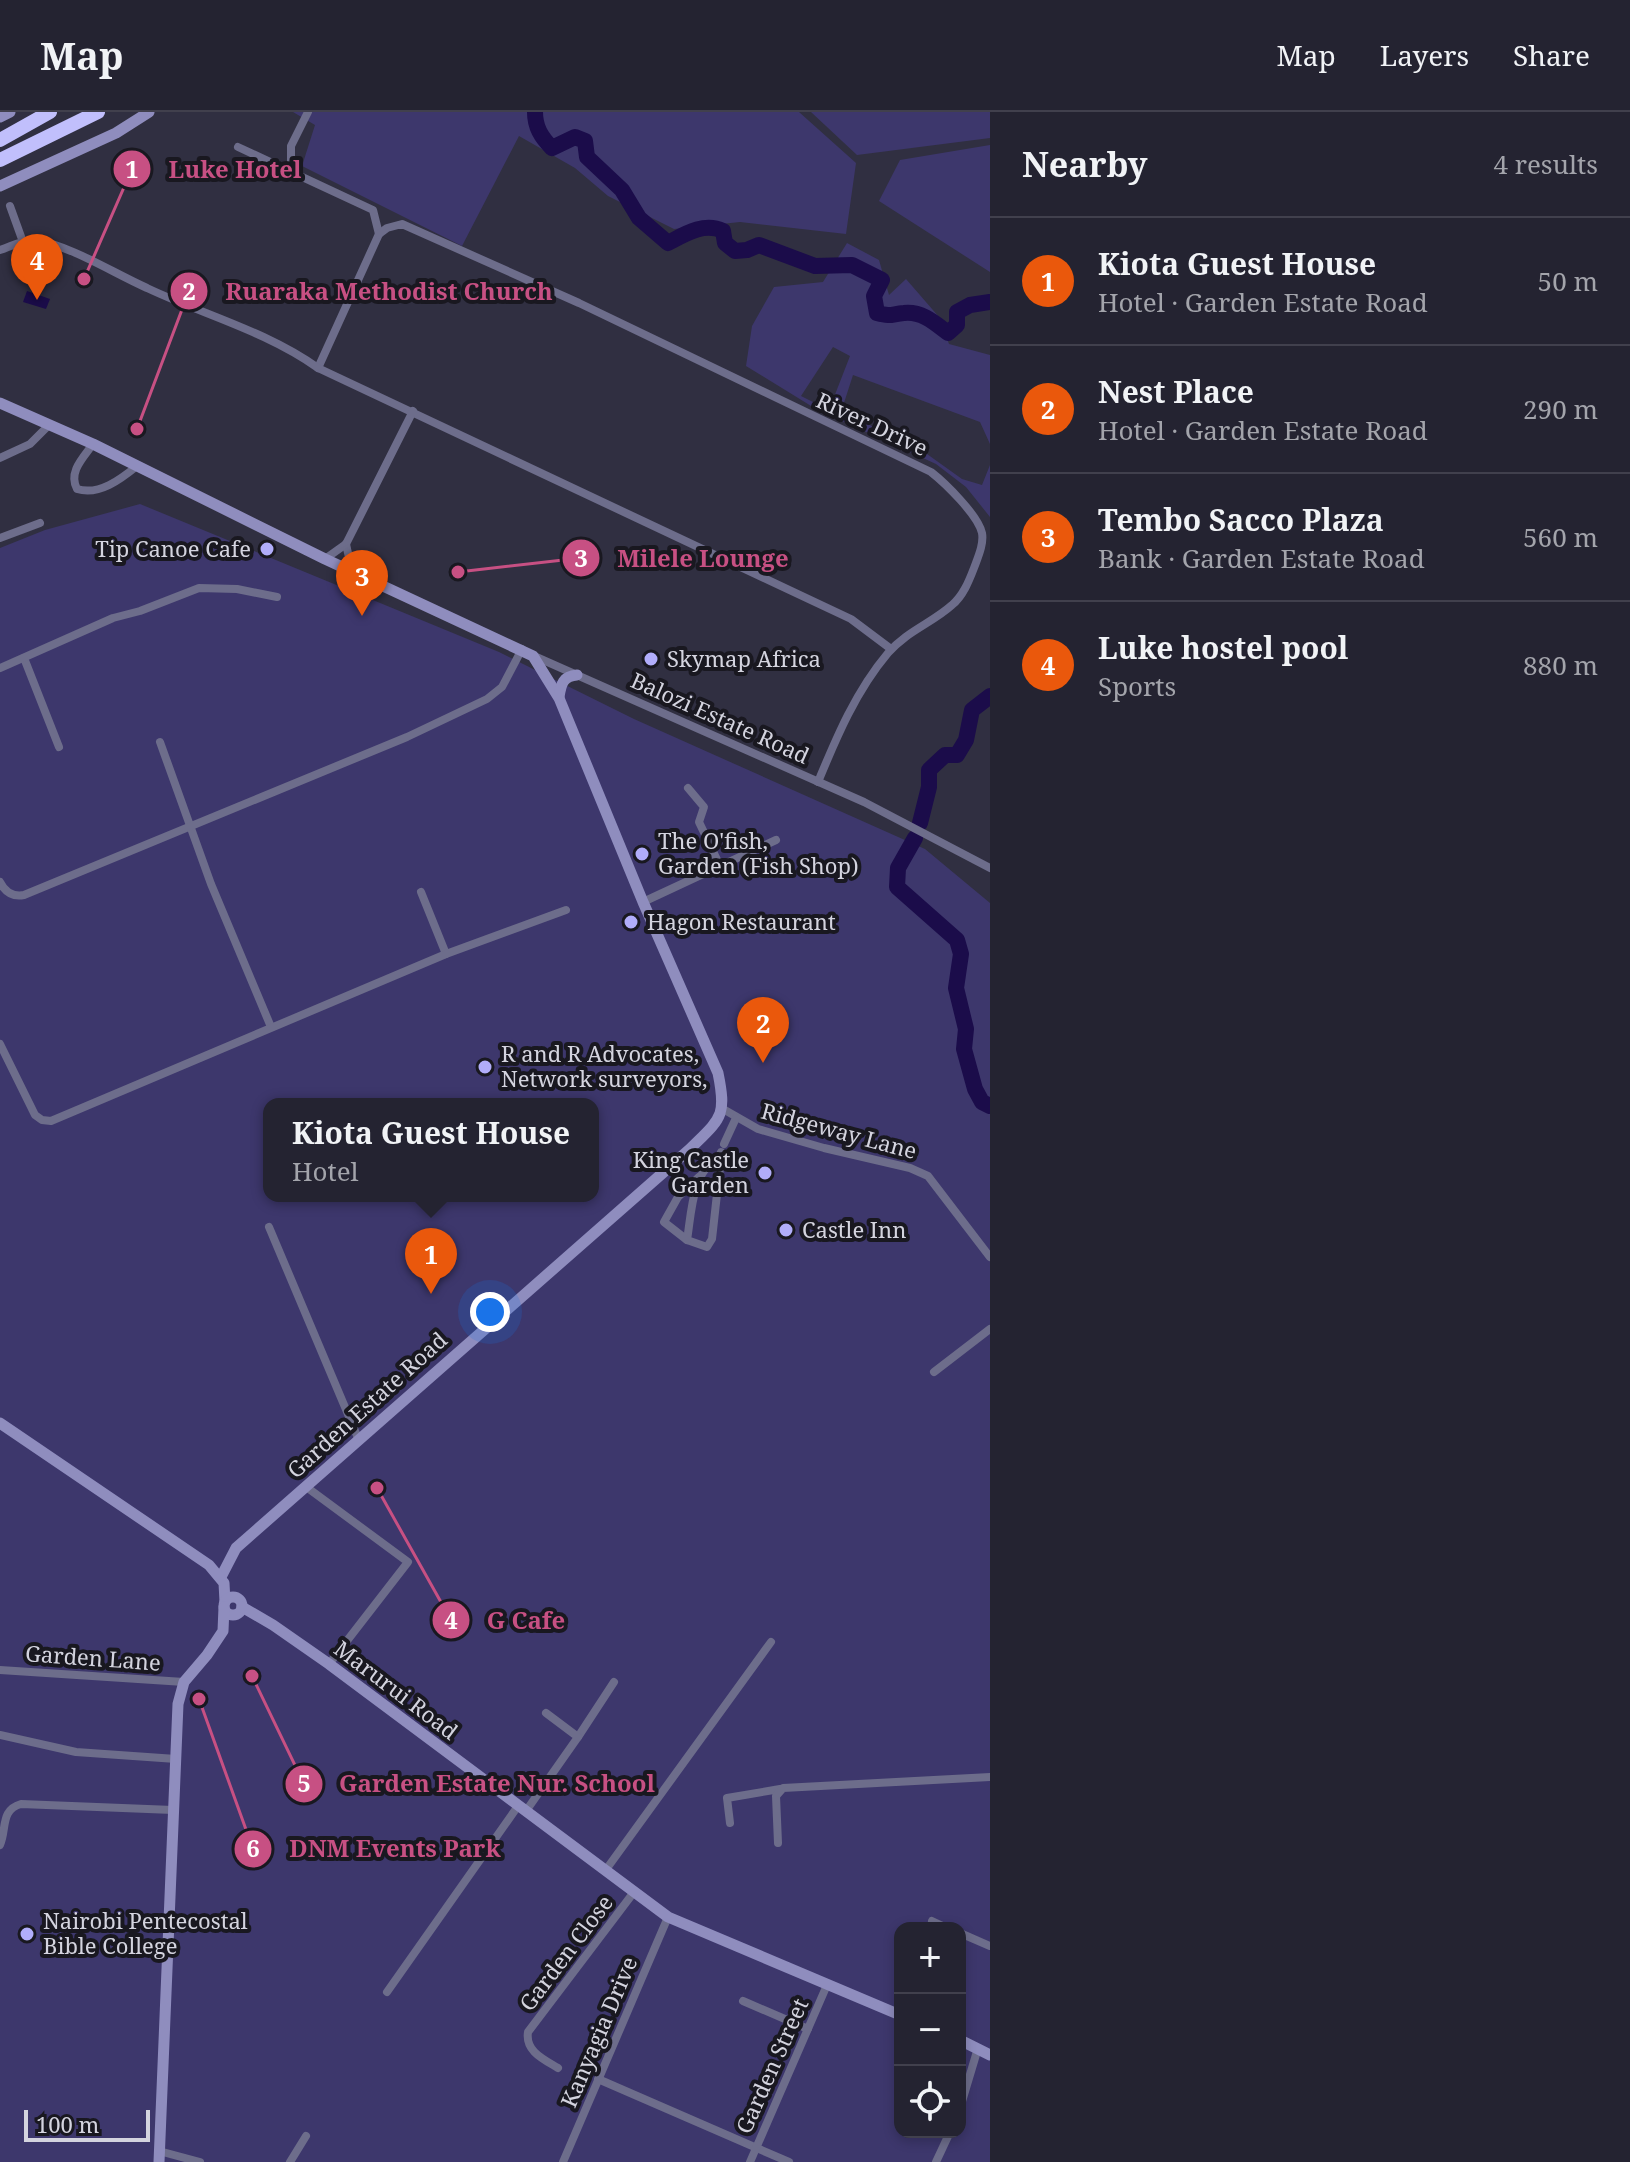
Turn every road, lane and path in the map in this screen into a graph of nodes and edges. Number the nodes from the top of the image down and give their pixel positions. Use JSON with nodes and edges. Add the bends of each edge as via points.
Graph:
{"nodes":[{"id":1,"x":10,"y":112,"type":"edge"},
{"id":2,"x":50,"y":112,"type":"edge"},
{"id":3,"x":98,"y":112,"type":"edge"},
{"id":4,"x":149,"y":112,"type":"edge"},
{"id":5,"x":308,"y":112,"type":"edge"},
{"id":6,"x":0,"y":117,"type":"edge"},
{"id":7,"x":0,"y":140,"type":"edge"},
{"id":8,"x":238,"y":147,"type":"dead end"},
{"id":9,"x":0,"y":160,"type":"edge"},
{"id":10,"x":291,"y":171,"type":"junction"},
{"id":11,"x":0,"y":186,"type":"edge"},
{"id":12,"x":10,"y":206,"type":"dead end"},
{"id":13,"x":379,"y":234,"type":"junction"},
{"id":14,"x":23,"y":242,"type":"junction"},
{"id":15,"x":0,"y":250,"type":"edge"},
{"id":16,"x":318,"y":368,"type":"junction"},
{"id":17,"x":3,"y":407,"type":"edge"},
{"id":18,"x":413,"y":411,"type":"junction"},
{"id":19,"x":49,"y":425,"type":"junction"},
{"id":20,"x":93,"y":444,"type":"junction"},
{"id":21,"x":0,"y":458,"type":"edge"},
{"id":22,"x":137,"y":466,"type":"junction"},
{"id":23,"x":40,"y":523,"type":"dead end"},
{"id":24,"x":0,"y":538,"type":"edge"},
{"id":25,"x":346,"y":544,"type":"junction"},
{"id":26,"x":325,"y":559,"type":"junction"},
{"id":27,"x":352,"y":571,"type":"junction"},
{"id":28,"x":277,"y":597,"type":"dead end"},
{"id":29,"x":522,"y":649,"type":"junction"},
{"id":30,"x":891,"y":649,"type":"junction"},
{"id":31,"x":533,"y":656,"type":"junction"},
{"id":32,"x":24,"y":658,"type":"junction"},
{"id":33,"x":0,"y":668,"type":"edge"},
{"id":34,"x":577,"y":675,"type":"junction"},
{"id":35,"x":559,"y":698,"type":"junction"},
{"id":36,"x":160,"y":742,"type":"dead end"},
{"id":37,"x":59,"y":747,"type":"dead end"},
{"id":38,"x":818,"y":782,"type":"junction"},
{"id":39,"x":688,"y":788,"type":"dead end"},
{"id":40,"x":190,"y":827,"type":"junction"},
{"id":41,"x":776,"y":840,"type":"dead end"},
{"id":42,"x":720,"y":866,"type":"junction"},
{"id":43,"x":990,"y":868,"type":"edge"},
{"id":44,"x":0,"y":882,"type":"edge"},
{"id":45,"x":421,"y":892,"type":"dead end"},
{"id":46,"x":643,"y":902,"type":"junction"},
{"id":47,"x":566,"y":910,"type":"dead end"},
{"id":48,"x":446,"y":954,"type":"junction"},
{"id":49,"x":271,"y":1027,"type":"junction"},
{"id":50,"x":0,"y":1044,"type":"edge"},
{"id":51,"x":723,"y":1109,"type":"junction"},
{"id":52,"x":736,"y":1118,"type":"junction"},
{"id":53,"x":721,"y":1152,"type":"junction"},
{"id":54,"x":699,"y":1177,"type":"junction"},
{"id":55,"x":269,"y":1227,"type":"dead end"},
{"id":56,"x":687,"y":1240,"type":"junction"},
{"id":57,"x":990,"y":1257,"type":"edge"},
{"id":58,"x":990,"y":1329,"type":"edge"},
{"id":59,"x":934,"y":1372,"type":"dead end"},
{"id":60,"x":0,"y":1423,"type":"edge"},
{"id":61,"x":358,"y":1438,"type":"junction"},
{"id":62,"x":305,"y":1486,"type":"junction"},
{"id":63,"x":231,"y":1553,"type":"junction"},
{"id":64,"x":209,"y":1565,"type":"junction"},
{"id":65,"x":222,"y":1580,"type":"junction"},
{"id":66,"x":225,"y":1605,"type":"junction"},
{"id":67,"x":240,"y":1606,"type":"junction"},
{"id":68,"x":223,"y":1631,"type":"junction"},
{"id":69,"x":771,"y":1642,"type":"dead end"},
{"id":70,"x":329,"y":1664,"type":"junction"},
{"id":71,"x":0,"y":1670,"type":"edge"},
{"id":72,"x":184,"y":1682,"type":"junction"},
{"id":73,"x":614,"y":1682,"type":"dead end"},
{"id":74,"x":546,"y":1713,"type":"dead end"},
{"id":75,"x":0,"y":1735,"type":"edge"},
{"id":76,"x":578,"y":1737,"type":"junction"},
{"id":77,"x":176,"y":1759,"type":"junction"},
{"id":78,"x":990,"y":1777,"type":"edge"},
{"id":79,"x":781,"y":1789,"type":"junction"},
{"id":80,"x":522,"y":1808,"type":"junction"},
{"id":81,"x":173,"y":1810,"type":"junction"},
{"id":82,"x":730,"y":1823,"type":"dead end"},
{"id":83,"x":778,"y":1843,"type":"dead end"},
{"id":84,"x":0,"y":1845,"type":"edge"},
{"id":85,"x":605,"y":1871,"type":"junction"},
{"id":86,"x":634,"y":1892,"type":"junction"},
{"id":87,"x":668,"y":1917,"type":"junction"},
{"id":88,"x":966,"y":1936,"type":"edge"},
{"id":89,"x":990,"y":1946,"type":"edge"},
{"id":90,"x":827,"y":1985,"type":"junction"},
{"id":91,"x":387,"y":1992,"type":"dead end"},
{"id":92,"x":743,"y":2001,"type":"dead end"},
{"id":93,"x":894,"y":2013,"type":"edge"},
{"id":94,"x":808,"y":2029,"type":"junction"},
{"id":95,"x":966,"y":2043,"type":"edge"},
{"id":96,"x":987,"y":2053,"type":"edge"},
{"id":97,"x":558,"y":2068,"type":"dead end"},
{"id":98,"x":598,"y":2079,"type":"junction"},
{"id":99,"x":966,"y":2096,"type":"edge"},
{"id":100,"x":306,"y":2136,"type":"dead end"},
{"id":101,"x":947,"y":2138,"type":"edge"},
{"id":102,"x":757,"y":2147,"type":"junction"},
{"id":103,"x":159,"y":2157,"type":"edge"},
{"id":104,"x":200,"y":2162,"type":"edge"},
{"id":105,"x":290,"y":2162,"type":"edge"},
{"id":106,"x":563,"y":2162,"type":"edge"},
{"id":107,"x":750,"y":2162,"type":"edge"},
{"id":108,"x":789,"y":2162,"type":"edge"},
{"id":109,"x":936,"y":2162,"type":"edge"}],
"edges":[{"from":1,"to":6,"type":"street"},
{"from":2,"to":7,"type":"highway"},
{"from":3,"to":9,"type":"highway"},
{"from":4,"to":11,"type":"street","via":[[116,133]]},
{"from":5,"to":10,"type":"street","via":[[291,146]]},
{"from":8,"to":10,"type":"street"},
{"from":10,"to":13,"type":"street","via":[[373,210]]},
{"from":12,"to":14,"type":"street"},
{"from":13,"to":16,"type":"street"},
{"from":13,"to":30,"type":"street","name":"River Drive","via":[[402,224],[931,472],[980,528],[978,557],[954,603]]},
{"from":14,"to":15,"type":"street"},
{"from":14,"to":16,"type":"street","via":[[31,239],[79,256],[228,321]]},
{"from":16,"to":18,"type":"street"},
{"from":17,"to":19,"type":"street"},
{"from":18,"to":25,"type":"street"},
{"from":18,"to":30,"type":"street","via":[[851,619]]},
{"from":19,"to":20,"type":"street"},
{"from":19,"to":21,"type":"street","via":[[30,444]]},
{"from":20,"to":22,"type":"street"},
{"from":20,"to":22,"type":"street","via":[[75,471],[77,489],[112,484]]},
{"from":22,"to":26,"type":"street"},
{"from":23,"to":24,"type":"street"},
{"from":25,"to":26,"type":"street"},
{"from":25,"to":27,"type":"street"},
{"from":26,"to":27,"type":"street"},
{"from":27,"to":29,"type":"street"},
{"from":28,"to":32,"type":"street","via":[[199,588],[113,618]]},
{"from":29,"to":31,"type":"street"},
{"from":29,"to":40,"type":"street","via":[[502,687],[487,699]]},
{"from":30,"to":38,"type":"street","name":"River Drive","via":[[848,711]]},
{"from":31,"to":34,"type":"street","name":"Balozi Estate Road"},
{"from":31,"to":35,"type":"street"},
{"from":32,"to":33,"type":"street"},
{"from":32,"to":37,"type":"street"},
{"from":34,"to":35,"type":"street","via":[[562,682]]},
{"from":34,"to":38,"type":"street","name":"Balozi Estate Road"},
{"from":35,"to":46,"type":"street"},
{"from":36,"to":40,"type":"street"},
{"from":38,"to":43,"type":"street","name":"Balozi Estate Road"},
{"from":39,"to":42,"type":"street","via":[[704,807],[699,822]]},
{"from":40,"to":44,"type":"street","via":[[24,895],[15,896]]},
{"from":40,"to":49,"type":"street"},
{"from":41,"to":42,"type":"street"},
{"from":42,"to":46,"type":"street"},
{"from":45,"to":48,"type":"street"},
{"from":46,"to":51,"type":"street","via":[[718,1073]]},
{"from":47,"to":48,"type":"street"},
{"from":48,"to":49,"type":"street"},
{"from":49,"to":50,"type":"street","via":[[47,1121],[35,1115]]},
{"from":51,"to":52,"type":"street","name":"Ridgeway Lane"},
{"from":51,"to":61,"type":"street","name":"Garden Estate Road","via":[[690,1149]]},
{"from":52,"to":53,"type":"street","name":"Ridgeway Lane"},
{"from":52,"to":57,"type":"street","name":"Ridgeway Lane","via":[[785,1137],[928,1176]]},
{"from":53,"to":54,"type":"street","name":"Ridgeway Lane"},
{"from":53,"to":56,"type":"street","name":"Ridgeway Lane","via":[[712,1239],[707,1247]]},
{"from":54,"to":56,"type":"street"},
{"from":54,"to":56,"type":"street","name":"Ridgeway Lane","via":[[678,1197],[664,1222]]},
{"from":55,"to":61,"type":"street"},
{"from":58,"to":59,"type":"street"},
{"from":60,"to":64,"type":"street"},
{"from":61,"to":62,"type":"street","name":"Garden Estate Road"},
{"from":62,"to":63,"type":"street","name":"Garden Estate Road"},
{"from":62,"to":70,"type":"street","via":[[408,1562]]},
{"from":63,"to":64,"type":"street"},
{"from":63,"to":65,"type":"street","name":"Garden Estate Road"},
{"from":64,"to":65,"type":"street"},
{"from":65,"to":66,"type":"street","name":"Garden Estate Road"},
{"from":65,"to":67,"type":"street","name":"Marurui Road"},
{"from":66,"to":67,"type":"street","via":[[231,1597]]},
{"from":66,"to":68,"type":"street","name":"Garden Estate Road"},
{"from":67,"to":68,"type":"street"},
{"from":67,"to":70,"type":"street","name":"Marurui Road"},
{"from":68,"to":72,"type":"street"},
{"from":69,"to":85,"type":"street"},
{"from":70,"to":80,"type":"street","name":"Marurui Road"},
{"from":71,"to":72,"type":"street","name":"Garden Lane"},
{"from":72,"to":77,"type":"street"},
{"from":73,"to":76,"type":"street"},
{"from":74,"to":76,"type":"street"},
{"from":75,"to":77,"type":"street","via":[[90,1754]]},
{"from":76,"to":80,"type":"street"},
{"from":77,"to":81,"type":"street"},
{"from":78,"to":79,"type":"street"},
{"from":79,"to":82,"type":"street","via":[[727,1798]]},
{"from":79,"to":83,"type":"street","via":[[776,1796]]},
{"from":80,"to":85,"type":"street","name":"Marurui Road"},
{"from":80,"to":91,"type":"street"},
{"from":81,"to":84,"type":"street","via":[[21,1804],[6,1814]]},
{"from":81,"to":103,"type":"street"},
{"from":85,"to":86,"type":"street","name":"Marurui Road"},
{"from":86,"to":87,"type":"street","name":"Marurui Road"},
{"from":86,"to":97,"type":"street","name":"Garden Close","via":[[528,2032],[532,2050]]},
{"from":87,"to":90,"type":"street","name":"Marurui Road"},
{"from":87,"to":98,"type":"street","name":"Kanyagia Drive"},
{"from":88,"to":89,"type":"street"},
{"from":90,"to":93,"type":"street","name":"Marurui Road"},
{"from":90,"to":94,"type":"street","name":"Garden Street"},
{"from":92,"to":94,"type":"street"},
{"from":94,"to":102,"type":"street","name":"Garden Street"},
{"from":95,"to":96,"type":"street"},
{"from":96,"to":99,"type":"street"},
{"from":98,"to":102,"type":"street"},
{"from":98,"to":106,"type":"street","name":"Kanyagia Drive"},
{"from":100,"to":105,"type":"street"},
{"from":101,"to":109,"type":"street"},
{"from":102,"to":107,"type":"street","name":"Garden Street"},
{"from":102,"to":108,"type":"street"},
{"from":103,"to":104,"type":"street"}]}
